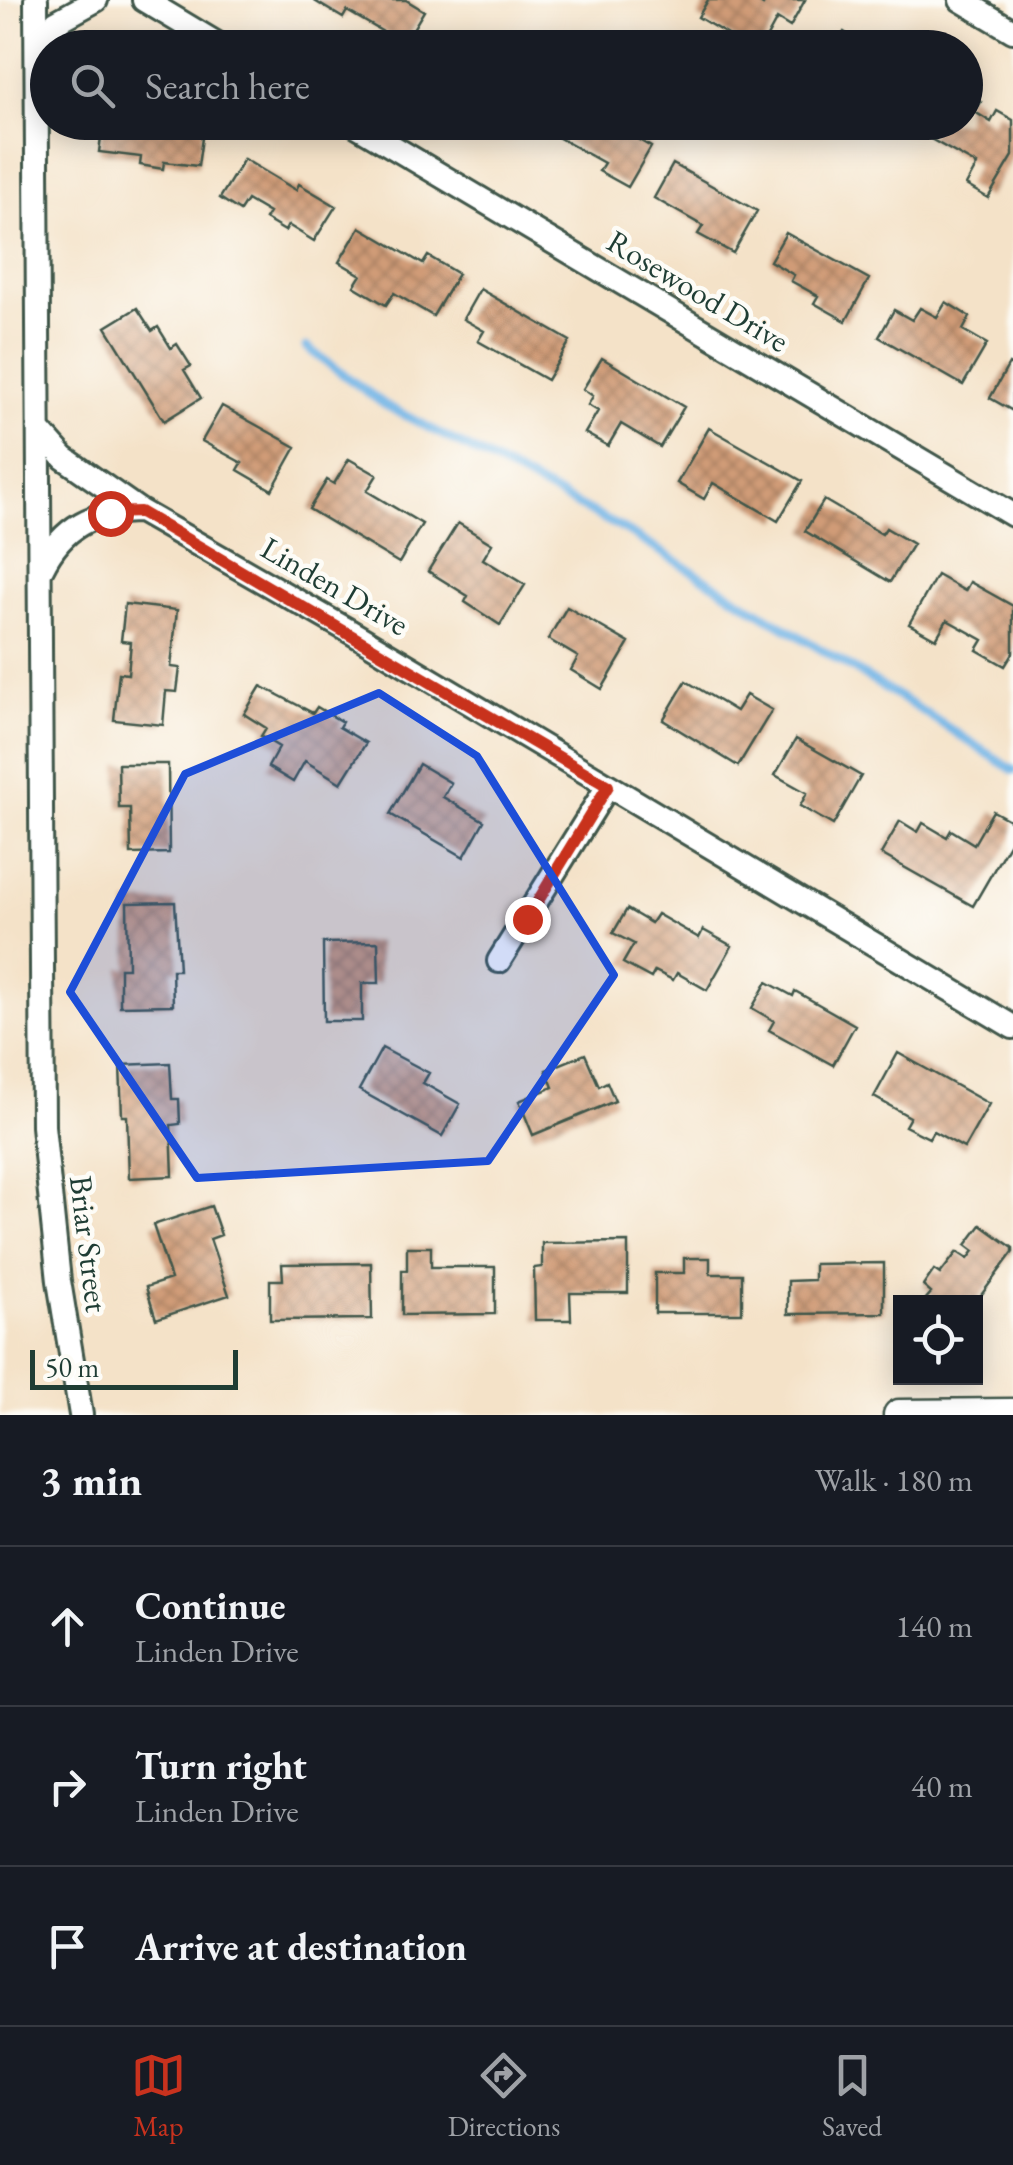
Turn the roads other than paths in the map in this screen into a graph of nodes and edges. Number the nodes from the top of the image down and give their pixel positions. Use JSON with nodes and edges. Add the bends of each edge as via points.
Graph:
{"nodes":[{"id":1,"x":36,"y":0,"type":"edge"},
{"id":2,"x":96,"y":0,"type":"edge"},
{"id":3,"x":144,"y":0,"type":"edge"},
{"id":4,"x":961,"y":0,"type":"edge"},
{"id":5,"x":37,"y":30,"type":"edge"},
{"id":6,"x":49,"y":30,"type":"edge"},
{"id":7,"x":194,"y":30,"type":"edge"},
{"id":8,"x":1013,"y":31,"type":"edge"},
{"id":9,"x":39,"y":140,"type":"edge"},
{"id":10,"x":381,"y":140,"type":"edge"},
{"id":11,"x":40,"y":430,"type":"junction"},
{"id":12,"x":140,"y":512,"type":"junction"},
{"id":13,"x":1013,"y":515,"type":"edge"},
{"id":14,"x":40,"y":573,"type":"junction"},
{"id":15,"x":608,"y":786,"type":"junction"},
{"id":16,"x":499,"y":961,"type":"dead end"},
{"id":17,"x":1013,"y":1027,"type":"edge"},
{"id":18,"x":1013,"y":1414,"type":"edge"},
{"id":19,"x":82,"y":1415,"type":"edge"},
{"id":20,"x":899,"y":1415,"type":"edge"}],
"edges":[{"from":1,"to":5,"type":"street","name":"Briar Street"},
{"from":2,"to":6,"type":"street"},
{"from":3,"to":7,"type":"street"},
{"from":4,"to":8,"type":"street"},
{"from":9,"to":11,"type":"street","name":"Briar Street"},
{"from":10,"to":13,"type":"street","name":"Rosewood Drive"},
{"from":11,"to":12,"type":"street","name":"Linden Drive","via":[[64,458]]},
{"from":11,"to":14,"type":"street","name":"Briar Street"},
{"from":12,"to":14,"type":"street","via":[[110,513],[80,525],[53,546]]},
{"from":12,"to":15,"type":"street","name":"Linden Drive"},
{"from":14,"to":19,"type":"street","name":"Briar Street","via":[[43,1126]]},
{"from":15,"to":16,"type":"street"},
{"from":15,"to":17,"type":"street","name":"Linden Drive"},
{"from":18,"to":20,"type":"street"}]}
